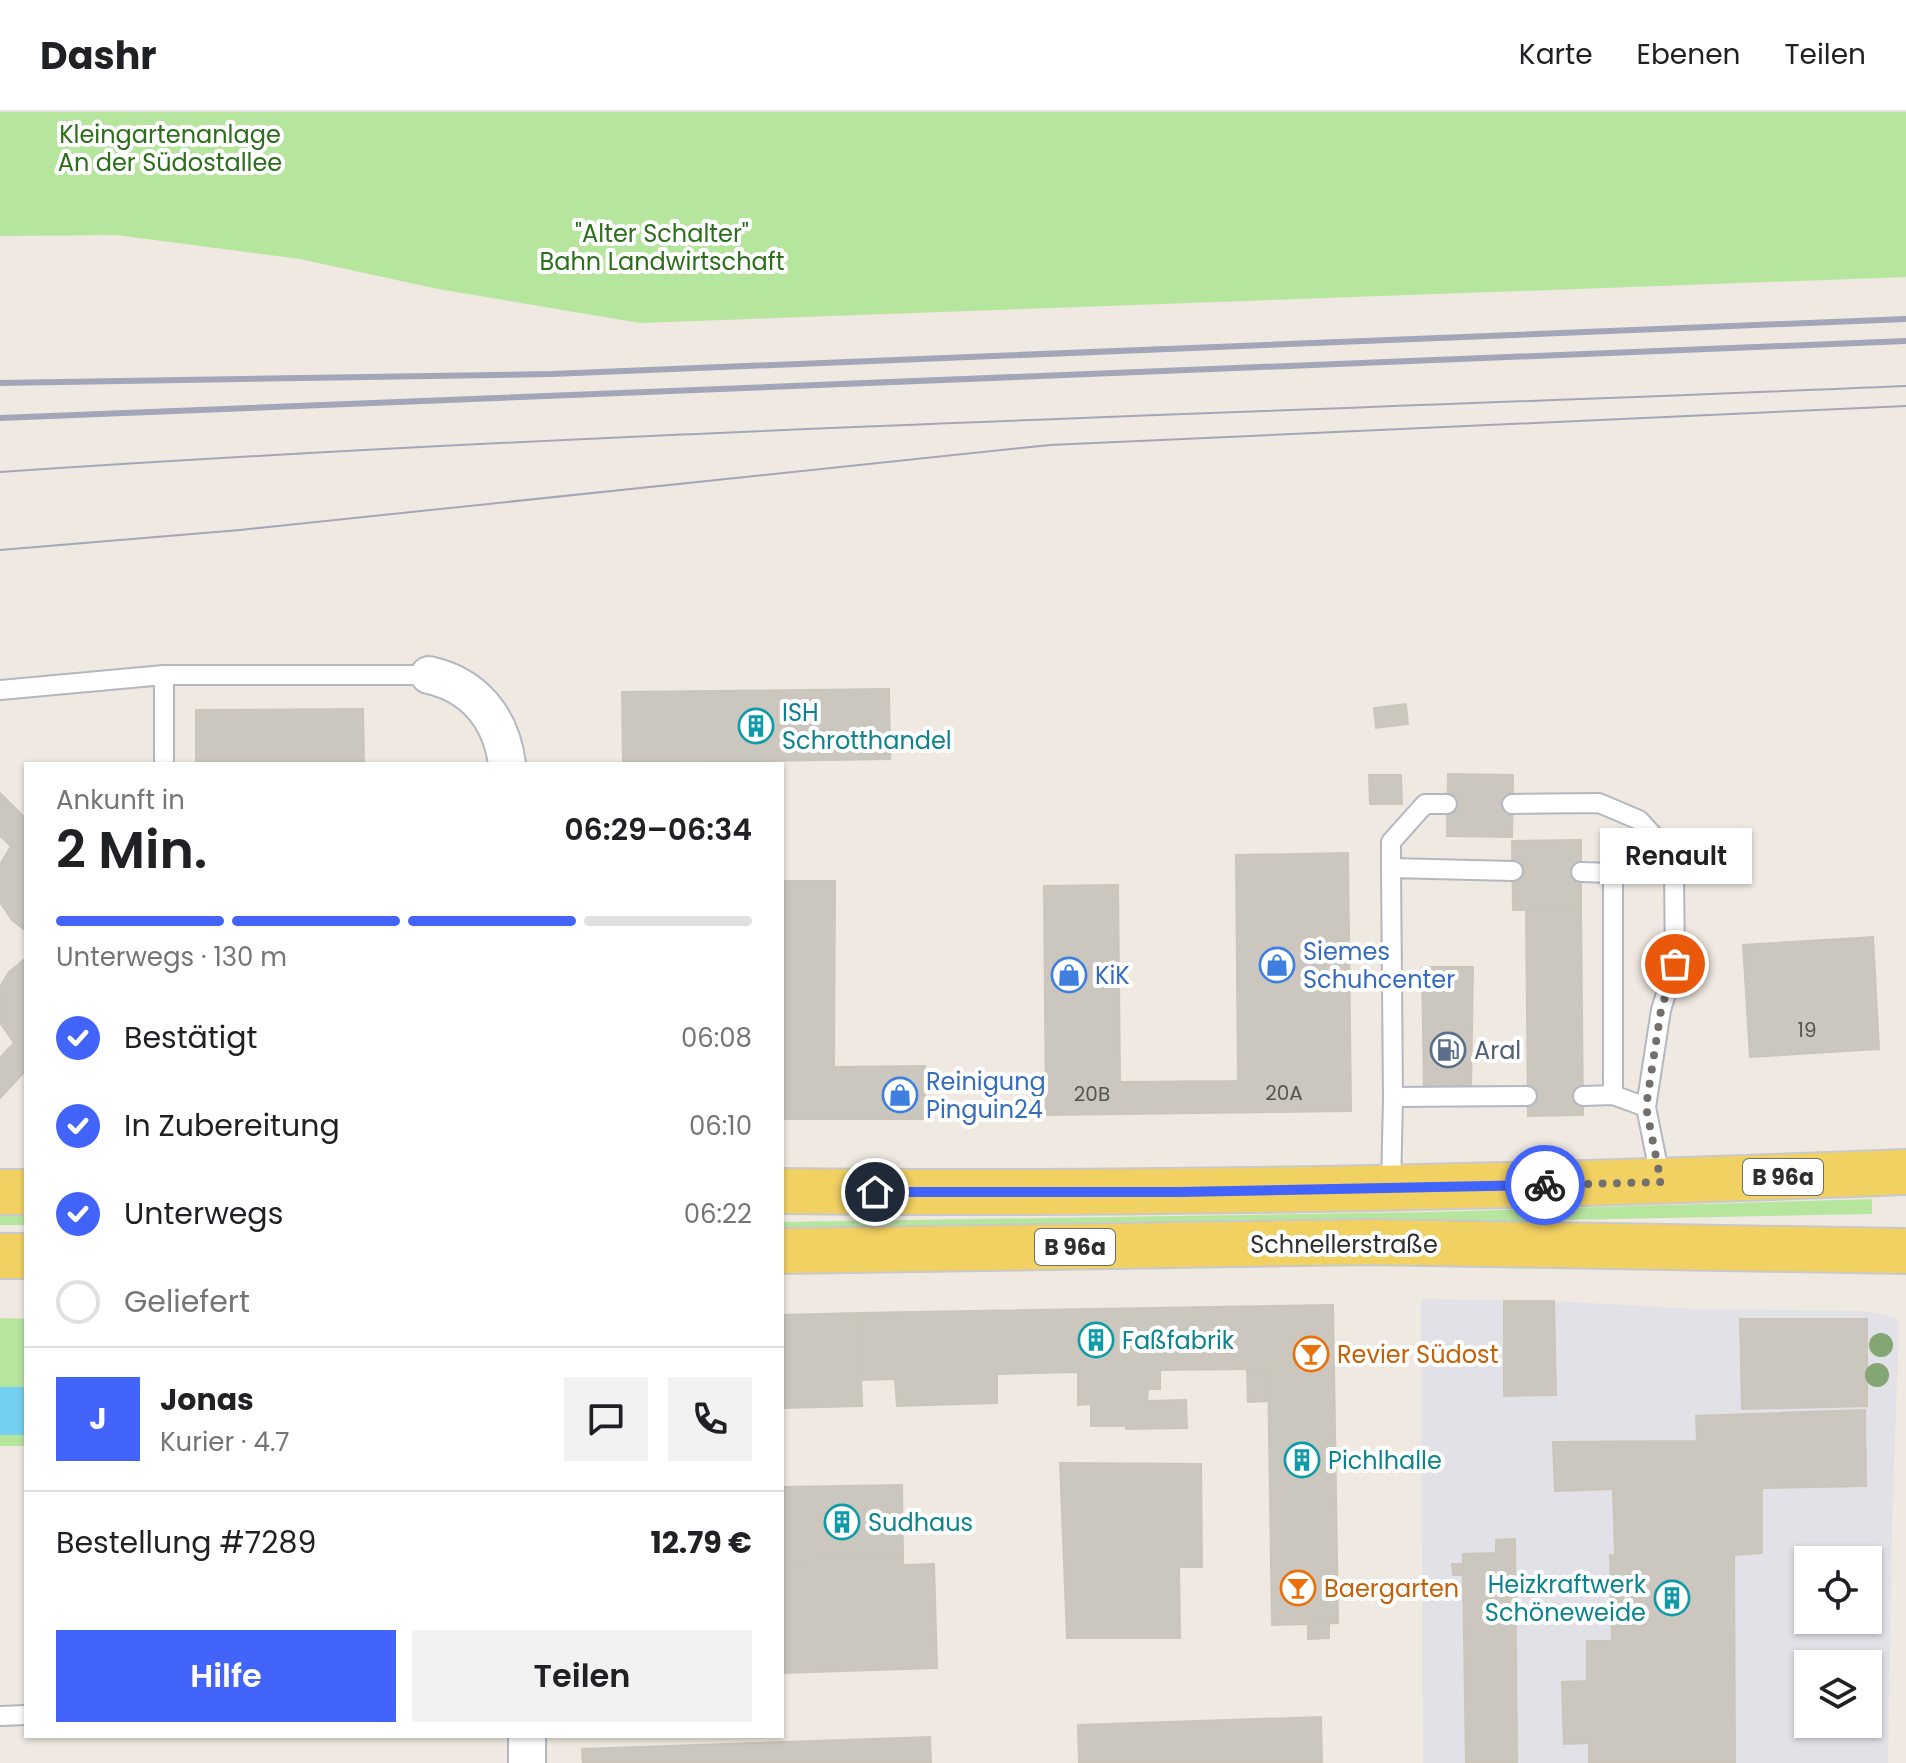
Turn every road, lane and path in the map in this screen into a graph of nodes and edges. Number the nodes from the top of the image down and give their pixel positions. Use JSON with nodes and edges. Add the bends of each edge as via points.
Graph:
{"nodes":[{"id":1,"x":164,"y":675,"type":"junction"},
{"id":2,"x":429,"y":675,"type":"joint"},
{"id":3,"x":0,"y":690,"type":"edge"},
{"id":4,"x":164,"y":762,"type":"edge"},
{"id":5,"x":507,"y":762,"type":"edge"},
{"id":6,"x":1447,"y":804,"type":"dead end"},
{"id":7,"x":1512,"y":804,"type":"dead end"},
{"id":8,"x":1391,"y":868,"type":"junction"},
{"id":9,"x":1513,"y":871,"type":"dead end"},
{"id":10,"x":1581,"y":872,"type":"dead end"},
{"id":11,"x":1613,"y":1095,"type":"junction"},
{"id":12,"x":1527,"y":1096,"type":"dead end"},
{"id":13,"x":1583,"y":1096,"type":"dead end"},
{"id":14,"x":1393,"y":1097,"type":"junction"},
{"id":15,"x":1646,"y":1107,"type":"junction"},
{"id":16,"x":1906,"y":1172,"type":"edge"},
{"id":17,"x":1661,"y":1182,"type":"junction"},
{"id":18,"x":1391,"y":1189,"type":"junction"},
{"id":19,"x":784,"y":1191,"type":"edge"},
{"id":20,"x":0,"y":1192,"type":"edge"},
{"id":21,"x":24,"y":1192,"type":"edge"},
{"id":22,"x":784,"y":1251,"type":"edge"},
{"id":23,"x":1906,"y":1251,"type":"edge"},
{"id":24,"x":0,"y":1256,"type":"edge"},
{"id":25,"x":24,"y":1256,"type":"edge"},
{"id":26,"x":24,"y":1715,"type":"edge"},
{"id":27,"x":0,"y":1716,"type":"edge"},
{"id":28,"x":527,"y":1738,"type":"edge"},
{"id":29,"x":527,"y":1763,"type":"edge"}],
"edges":[{"from":1,"to":2,"type":"lane"},
{"from":1,"to":3,"type":"lane"},
{"from":1,"to":4,"type":"lane"},
{"from":2,"to":5,"type":"street","via":[[450,679],[484,705],[501,734]]},
{"from":6,"to":8,"type":"lane","via":[[1425,804],[1391,842]]},
{"from":7,"to":15,"type":"lane","via":[[1599,803],[1639,820],[1663,846],[1674,873],[1675,964],[1661,1010]]},
{"from":8,"to":9,"type":"lane"},
{"from":8,"to":14,"type":"lane"},
{"from":10,"to":11,"type":"lane","via":[[1613,873]]},
{"from":11,"to":13,"type":"lane"},
{"from":11,"to":15,"type":"lane"},
{"from":12,"to":14,"type":"lane"},
{"from":14,"to":18,"type":"lane"},
{"from":15,"to":17,"type":"lane"},
{"from":16,"to":17,"type":"main road","number":"B 96a"},
{"from":17,"to":18,"type":"main road","number":"B 96a"},
{"from":18,"to":19,"type":"main road","number":"B 96a"},
{"from":20,"to":21,"type":"main road"},
{"from":22,"to":23,"type":"main road","name":"Schnellerstraße","number":"B 96a","via":[[1369,1242]]},
{"from":24,"to":25,"type":"main road"},
{"from":26,"to":27,"type":"lane"},
{"from":28,"to":29,"type":"street"}]}
